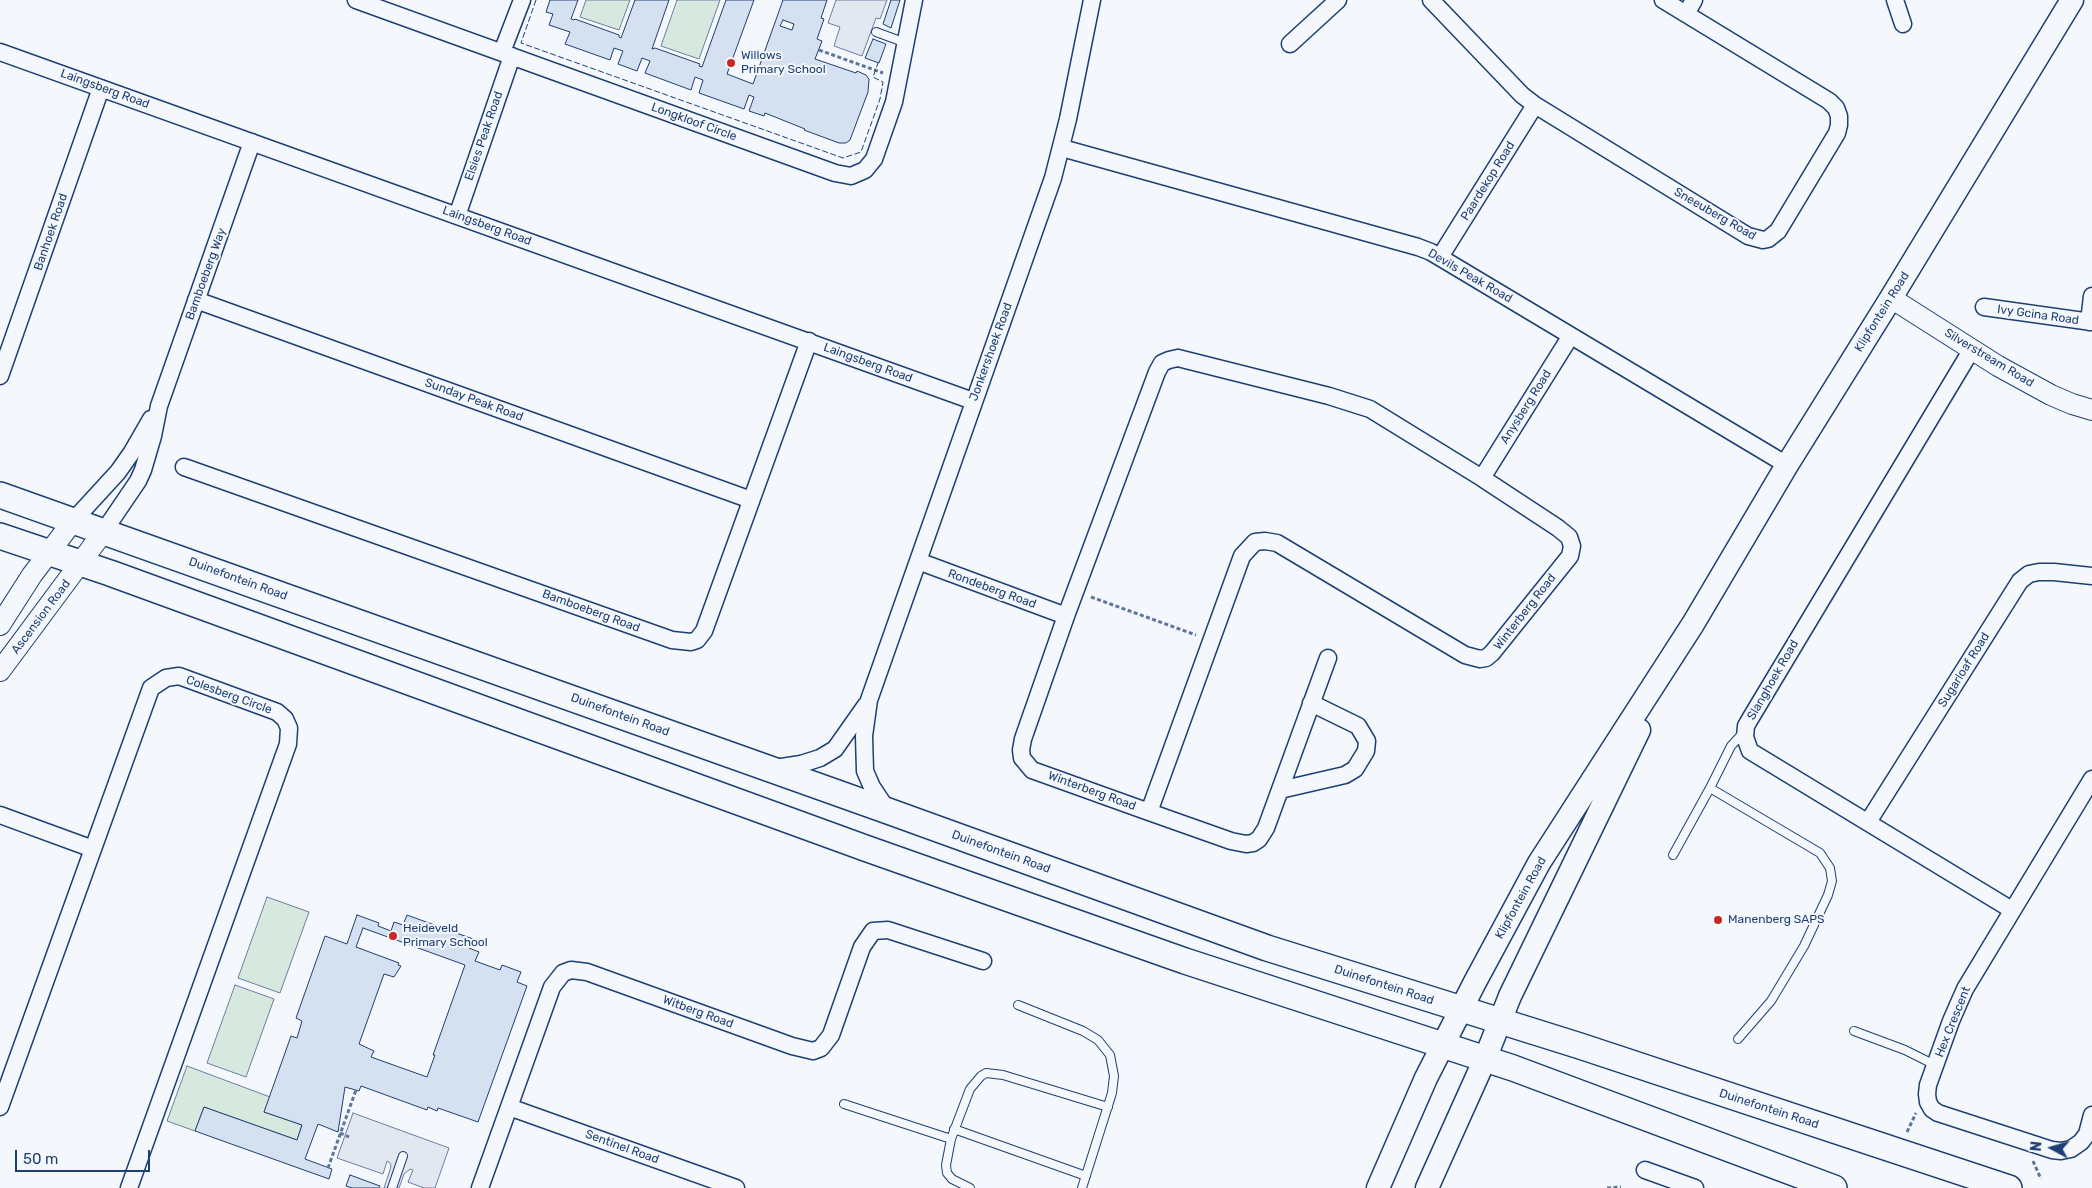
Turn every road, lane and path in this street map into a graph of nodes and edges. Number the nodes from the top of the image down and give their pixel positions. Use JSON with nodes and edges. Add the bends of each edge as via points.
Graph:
{"nodes":[{"id":1,"x":356,"y":0,"type":"edge"},
{"id":2,"x":522,"y":0,"type":"edge"},
{"id":3,"x":914,"y":0,"type":"edge"},
{"id":4,"x":1092,"y":0,"type":"edge"},
{"id":5,"x":1338,"y":0,"type":"edge"},
{"id":6,"x":1431,"y":0,"type":"edge"},
{"id":7,"x":1662,"y":0,"type":"edge"},
{"id":8,"x":1895,"y":0,"type":"edge"},
{"id":9,"x":2072,"y":0,"type":"edge"},
{"id":10,"x":1690,"y":7,"type":"edge"},
{"id":11,"x":1903,"y":24,"type":"dead end"},
{"id":12,"x":876,"y":32,"type":"dead end"},
{"id":13,"x":906,"y":42,"type":"junction"},
{"id":14,"x":1290,"y":44,"type":"dead end"},
{"id":15,"x":819,"y":50,"type":"dead end"},
{"id":16,"x":0,"y":52,"type":"edge"},
{"id":17,"x":507,"y":54,"type":"junction"},
{"id":18,"x":888,"y":75,"type":"dead end"},
{"id":19,"x":101,"y":88,"type":"junction"},
{"id":20,"x":1535,"y":105,"type":"junction"},
{"id":21,"x":252,"y":142,"type":"junction"},
{"id":22,"x":1062,"y":148,"type":"junction"},
{"id":23,"x":456,"y":216,"type":"junction"},
{"id":24,"x":1440,"y":257,"type":"junction"},
{"id":25,"x":2092,"y":296,"type":"edge"},
{"id":26,"x":1891,"y":298,"type":"junction"},
{"id":27,"x":196,"y":300,"type":"junction"},
{"id":28,"x":1984,"y":307,"type":"dead end"},
{"id":29,"x":2090,"y":322,"type":"edge"},
{"id":30,"x":1570,"y":337,"type":"junction"},
{"id":31,"x":809,"y":342,"type":"junction"},
{"id":32,"x":1972,"y":349,"type":"junction"},
{"id":33,"x":0,"y":376,"type":"edge"},
{"id":34,"x":973,"y":401,"type":"junction"},
{"id":35,"x":159,"y":406,"type":"junction"},
{"id":36,"x":2092,"y":410,"type":"edge"},
{"id":37,"x":1787,"y":465,"type":"junction"},
{"id":38,"x":184,"y":467,"type":"dead end"},
{"id":39,"x":1482,"y":478,"type":"junction"},
{"id":40,"x":0,"y":495,"type":"edge"},
{"id":41,"x":751,"y":500,"type":"junction"},
{"id":42,"x":73,"y":521,"type":"junction"},
{"id":43,"x":104,"y":532,"type":"junction"},
{"id":44,"x":0,"y":536,"type":"edge"},
{"id":45,"x":49,"y":552,"type":"junction"},
{"id":46,"x":918,"y":561,"type":"junction"},
{"id":47,"x":82,"y":563,"type":"junction"},
{"id":48,"x":2092,"y":576,"type":"edge"},
{"id":49,"x":1086,"y":595,"type":"dead end"},
{"id":50,"x":1066,"y":616,"type":"junction"},
{"id":51,"x":1693,"y":624,"type":"junction"},
{"id":52,"x":0,"y":625,"type":"edge"},
{"id":53,"x":1202,"y":637,"type":"dead end"},
{"id":54,"x":1328,"y":658,"type":"dead end"},
{"id":55,"x":0,"y":671,"type":"edge"},
{"id":56,"x":869,"y":700,"type":"junction"},
{"id":57,"x":1311,"y":703,"type":"junction"},
{"id":58,"x":1745,"y":731,"type":"junction"},
{"id":59,"x":770,"y":769,"type":"junction"},
{"id":60,"x":2092,"y":778,"type":"edge"},
{"id":61,"x":1710,"y":788,"type":"junction"},
{"id":62,"x":1280,"y":790,"type":"junction"},
{"id":63,"x":888,"y":811,"type":"junction"},
{"id":64,"x":1150,"y":812,"type":"junction"},
{"id":65,"x":0,"y":815,"type":"edge"},
{"id":66,"x":1868,"y":822,"type":"junction"},
{"id":67,"x":92,"y":849,"type":"junction"},
{"id":68,"x":1673,"y":855,"type":"dead end"},
{"id":69,"x":2012,"y":910,"type":"junction"},
{"id":70,"x":983,"y":962,"type":"dead end"},
{"id":71,"x":1018,"y":1005,"type":"dead end"},
{"id":72,"x":1461,"y":1010,"type":"junction"},
{"id":73,"x":1499,"y":1022,"type":"junction"},
{"id":74,"x":1854,"y":1031,"type":"dead end"},
{"id":75,"x":1738,"y":1039,"type":"dead end"},
{"id":76,"x":1443,"y":1046,"type":"junction"},
{"id":77,"x":1484,"y":1059,"type":"junction"},
{"id":78,"x":1936,"y":1065,"type":"junction"},
{"id":79,"x":356,"y":1090,"type":"dead end"},
{"id":80,"x":844,"y":1104,"type":"dead end"},
{"id":81,"x":0,"y":1107,"type":"edge"},
{"id":82,"x":509,"y":1107,"type":"junction"},
{"id":83,"x":1108,"y":1107,"type":"junction"},
{"id":84,"x":1918,"y":1109,"type":"dead end"},
{"id":85,"x":2092,"y":1115,"type":"edge"},
{"id":86,"x":954,"y":1130,"type":"junction"},
{"id":87,"x":340,"y":1133,"type":"junction"},
{"id":88,"x":349,"y":1137,"type":"dead end"},
{"id":89,"x":1905,"y":1138,"type":"dead end"},
{"id":90,"x":951,"y":1139,"type":"junction"},
{"id":91,"x":2029,"y":1153,"type":"dead end"},
{"id":92,"x":403,"y":1156,"type":"dead end"},
{"id":93,"x":328,"y":1168,"type":"dead end"},
{"id":94,"x":1645,"y":1170,"type":"dead end"},
{"id":95,"x":1086,"y":1176,"type":"junction"},
{"id":96,"x":2041,"y":1179,"type":"dead end"},
{"id":97,"x":1621,"y":1187,"type":"dead end"},
{"id":98,"x":129,"y":1188,"type":"edge"},
{"id":99,"x":392,"y":1188,"type":"edge"},
{"id":100,"x":480,"y":1188,"type":"edge"},
{"id":101,"x":736,"y":1188,"type":"edge"},
{"id":102,"x":970,"y":1188,"type":"edge"},
{"id":103,"x":1082,"y":1188,"type":"edge"},
{"id":104,"x":1378,"y":1188,"type":"edge"},
{"id":105,"x":1427,"y":1188,"type":"edge"},
{"id":106,"x":1607,"y":1188,"type":"edge"},
{"id":107,"x":1695,"y":1188,"type":"edge"},
{"id":108,"x":1834,"y":1188,"type":"edge"},
{"id":109,"x":2009,"y":1188,"type":"edge"}],
"edges":[{"from":1,"to":17,"type":"street","name":"Longkloof Circle"},
{"from":2,"to":17,"type":"street","name":"Elsies Peak Road"},
{"from":3,"to":13,"type":"street","name":"Longkloof Circle"},
{"from":4,"to":22,"type":"street","name":"Jonkershoek Road"},
{"from":5,"to":14,"type":"street"},
{"from":6,"to":20,"type":"street","name":"Sneeuberg Road"},
{"from":7,"to":10,"type":"street","name":"Sneeuberg Road"},
{"from":8,"to":11,"type":"street"},
{"from":9,"to":26,"type":"main road","name":"Klipfontein Road"},
{"from":10,"to":20,"type":"street","name":"Sneeuberg Road","via":[[1830,101],[1839,116],[1837,133],[1773,236],[1763,240],[1748,236]]},
{"from":12,"to":13,"type":"lane"},
{"from":13,"to":17,"type":"street","name":"Longkloof Circle","via":[[894,102],[874,159],[865,170],[851,176],[835,173]]},
{"from":15,"to":18,"type":"path"},
{"from":16,"to":19,"type":"street","name":"Laingsberg Road"},
{"from":17,"to":23,"type":"street","name":"Elsies Peak Road"},
{"from":19,"to":21,"type":"street","name":"Laingsberg Road"},
{"from":19,"to":33,"type":"street","name":"Banhoek Road"},
{"from":20,"to":24,"type":"street","name":"Paardekop Road"},
{"from":21,"to":23,"type":"street","name":"Laingsberg Road"},
{"from":21,"to":27,"type":"street","name":"Bamboeberg Way"},
{"from":22,"to":24,"type":"street","name":"Devils Peak Road","via":[[1418,247]]},
{"from":22,"to":34,"type":"street","name":"Jonkershoek Road"},
{"from":23,"to":31,"type":"street","name":"Laingsberg Road"},
{"from":24,"to":30,"type":"street","name":"Devils Peak Road"},
{"from":25,"to":29,"type":"street"},
{"from":26,"to":32,"type":"street","name":"Silverstream Road"},
{"from":26,"to":37,"type":"main road","name":"Klipfontein Road"},
{"from":27,"to":35,"type":"street","name":"Bamboeberg Way"},
{"from":27,"to":41,"type":"street","name":"Sunday Peak Road"},
{"from":28,"to":29,"type":"street","name":"Ivy Gcina Road"},
{"from":30,"to":37,"type":"street","name":"Devils Peak Road"},
{"from":30,"to":39,"type":"street","name":"Anysberg Road"},
{"from":31,"to":34,"type":"street","name":"Laingsberg Road"},
{"from":31,"to":41,"type":"street","name":"Bamboeberg Road"},
{"from":32,"to":36,"type":"street","name":"Silverstream Road","via":[[2051,395]]},
{"from":32,"to":58,"type":"street","name":"Slanghoek Road","via":[[1804,626]]},
{"from":34,"to":46,"type":"street","name":"Jonkershoek Road"},
{"from":35,"to":42,"type":"street","name":"Bamboeberg Way","via":[[118,472]]},
{"from":35,"to":43,"type":"street","name":"Bamboeberg Way","via":[[140,476]]},
{"from":37,"to":51,"type":"main road","name":"Klipfontein Road"},
{"from":38,"to":41,"type":"street","name":"Bamboeberg Road","via":[[685,643],[697,640],[704,631]]},
{"from":39,"to":50,"type":"street","name":"Winterberg Road","via":[[1353,402],[1185,359],[1169,360],[1162,363],[1157,372]]},
{"from":39,"to":64,"type":"street","name":"Winterberg Road","via":[[1558,528],[1569,537],[1572,546],[1570,556],[1492,653],[1480,659],[1465,655],[1277,543],[1255,542],[1242,556]]},
{"from":40,"to":42,"type":"main road","name":"Duinefontein Road"},
{"from":42,"to":43,"type":"main road","name":"Duinefontein Road"},
{"from":42,"to":45,"type":"street"},
{"from":43,"to":47,"type":"street","name":"Ascension Road"},
{"from":43,"to":59,"type":"main road","name":"Duinefontein Road"},
{"from":44,"to":45,"type":"main road"},
{"from":45,"to":47,"type":"main road"},
{"from":45,"to":52,"type":"street"},
{"from":46,"to":50,"type":"street","name":"Rondeberg Road"},
{"from":46,"to":56,"type":"street","name":"Jonkershoek Road"},
{"from":47,"to":55,"type":"street","name":"Ascension Road"},
{"from":47,"to":76,"type":"main road","via":[[1185,962]]},
{"from":48,"to":66,"type":"street","name":"Sugarloaf Road","via":[[2039,572],[2020,581]]},
{"from":49,"to":53,"type":"path"},
{"from":50,"to":64,"type":"street","name":"Winterberg Road","via":[[1022,739],[1022,758],[1032,770]]},
{"from":51,"to":72,"type":"main road","name":"Klipfontein Road","via":[[1539,863]]},
{"from":51,"to":73,"type":"main road","name":"Klipfontein Road","via":[[1585,839]]},
{"from":54,"to":57,"type":"street"},
{"from":56,"to":59,"type":"street","name":"Jonkershoek Road","via":[[835,749],[801,764]]},
{"from":56,"to":63,"type":"street","name":"Jonkershoek Road","via":[[864,736],[865,771]]},
{"from":57,"to":62,"type":"street"},
{"from":57,"to":62,"type":"street","via":[[1358,726],[1367,741],[1366,751],[1355,769],[1345,774]]},
{"from":58,"to":61,"type":"lane","via":[[1731,746]]},
{"from":58,"to":66,"type":"street","name":"Slanghoek Road","via":[[1750,750]]},
{"from":59,"to":63,"type":"main road","name":"Duinefontein Road"},
{"from":60,"to":69,"type":"street","name":"Hex Crescent"},
{"from":61,"to":68,"type":"lane"},
{"from":61,"to":75,"type":"lane","via":[[1820,853],[1830,868],[1832,880],[1804,946],[1771,1001]]},
{"from":62,"to":64,"type":"street","via":[[1266,828],[1253,843],[1231,841]]},
{"from":63,"to":72,"type":"main road","name":"Duinefontein Road","via":[[1267,948]]},
{"from":65,"to":67,"type":"street"},
{"from":66,"to":69,"type":"street","name":"Slanghoek Road"},
{"from":67,"to":81,"type":"street","name":"Colesberg Circle"},
{"from":67,"to":98,"type":"street","name":"Colesberg Circle","via":[[148,693],[160,680],[185,678],[273,710],[285,719],[289,728],[288,744]]},
{"from":69,"to":78,"type":"street","name":"Hex Crescent","via":[[1965,990]]},
{"from":70,"to":82,"type":"street","name":"Witberg Road","via":[[888,930],[874,930],[862,947],[831,1035],[813,1051],[587,972],[571,970],[563,973],[552,987]]},
{"from":71,"to":83,"type":"lane","via":[[1098,1040],[1110,1055],[1114,1076]]},
{"from":72,"to":73,"type":"main road","name":"Duinefontein Road"},
{"from":72,"to":76,"type":"main road","name":"Klipfontein Road"},
{"from":73,"to":77,"type":"main road","name":"Klipfontein Road"},
{"from":73,"to":109,"type":"main road","name":"Duinefontein Road"},
{"from":74,"to":78,"type":"lane"},
{"from":76,"to":77,"type":"main road"},
{"from":76,"to":104,"type":"main road","name":"Klipfontein Road"},
{"from":77,"to":105,"type":"main road","name":"Klipfontein Road"},
{"from":77,"to":108,"type":"main road"},
{"from":78,"to":85,"type":"street","name":"Hex Crescent","via":[[1927,1094],[1928,1102],[1938,1114],[2061,1151],[2071,1149],[2087,1134]]},
{"from":79,"to":87,"type":"path"},
{"from":80,"to":90,"type":"lane"},
{"from":82,"to":100,"type":"street","name":"Witberg Road"},
{"from":82,"to":101,"type":"street","name":"Sentinel Road"},
{"from":83,"to":86,"type":"lane","via":[[1003,1075],[986,1073],[970,1089]]},
{"from":83,"to":95,"type":"lane"},
{"from":84,"to":89,"type":"path"},
{"from":86,"to":90,"type":"lane"},
{"from":86,"to":95,"type":"lane"},
{"from":87,"to":88,"type":"path"},
{"from":87,"to":93,"type":"path"},
{"from":90,"to":102,"type":"lane","via":[[947,1173]]},
{"from":91,"to":96,"type":"path"},
{"from":92,"to":99,"type":"lane"},
{"from":94,"to":107,"type":"street"},
{"from":95,"to":103,"type":"lane"},
{"from":97,"to":106,"type":"path"}]}
